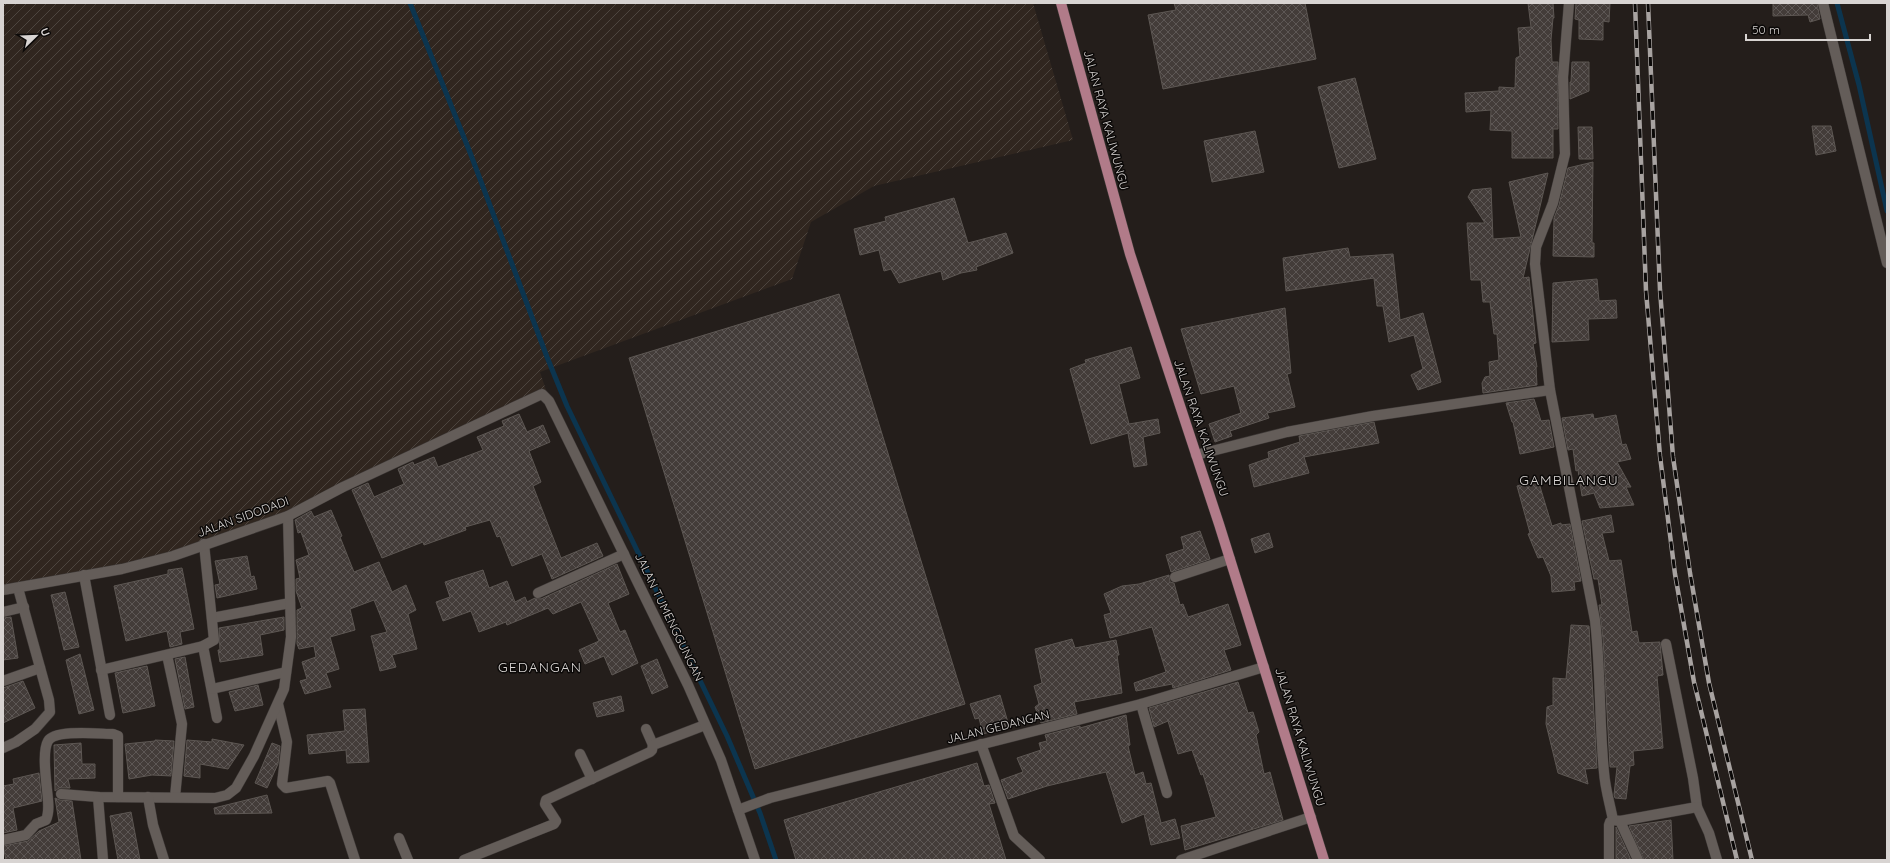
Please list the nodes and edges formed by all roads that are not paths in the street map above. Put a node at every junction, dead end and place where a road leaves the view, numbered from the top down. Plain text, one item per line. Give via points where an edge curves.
1 (1061, 3) edge
2 (1569, 3) edge
3 (1823, 3) edge
4 (1887, 263) edge
5 (1550, 390) junction
6 (542, 394) joint
7 (1196, 455) junction
8 (288, 516) junction
9 (204, 544) junction
10 (624, 554) junction
11 (1230, 559) junction
12 (84, 575) junction
13 (1175, 577) dead end
14 (18, 588) junction
15 (3, 590) edge
16 (538, 593) dead end
17 (290, 603) junction
18 (24, 607) junction
19 (3, 612) edge
20 (212, 618) junction
21 (1666, 644) dead end
22 (203, 646) junction
23 (167, 655) junction
24 (1264, 667) junction
25 (40, 668) junction
26 (101, 670) junction
27 (286, 672) junction
28 (3, 681) edge
29 (212, 689) junction
30 (1141, 704) junction
31 (278, 705) junction
32 (110, 715) dead end
33 (217, 718) dead end
34 (705, 725) junction
35 (646, 729) dead end
36 (981, 744) junction
37 (652, 745) junction
38 (3, 748) edge
39 (580, 754) dead end
40 (592, 779) junction
41 (1167, 793) dead end
42 (61, 794) dead end
43 (98, 797) junction
44 (118, 797) junction
45 (148, 797) junction
46 (175, 797) junction
47 (1697, 807) junction
48 (742, 809) junction
49 (1311, 817) junction
50 (1616, 821) junction
51 (399, 838) dead end
52 (3, 840) edge
53 (103, 860) edge
54 (164, 860) edge
55 (355, 860) edge
56 (408, 860) edge
57 (464, 860) edge
58 (755, 860) edge
59 (1040, 860) edge
60 (1181, 860) edge
61 (1324, 860) edge
62 (1609, 860) edge
63 (1638, 860) edge
64 (1717, 860) edge

1 - 7 main road, JALAN RAYA KALIWUNGU via 1130,254
2 - 5 street via 1563,77 1565,154 1553,203 1535,254
3 - 4 street
5 - 7 street via 1373,416 1287,432
5 - 50 street via 1595,620 1600,656 1604,772
6 - 8 street, JALAN SIDODADI via 343,487
6 - 10 street, JALAN TUMENGGUNGAN via 548,401
7 - 11 main road, JALAN RAYA KALIWUNGU
8 - 9 street, JALAN SIDODADI
8 - 17 street
9 - 12 street, JALAN SIDODADI via 166,558
9 - 20 street
10 - 16 street
10 - 34 street, JALAN TUMENGGUNGAN
11 - 13 street
11 - 24 main road, JALAN RAYA KALIWUNGU
12 - 14 street, JALAN SIDODADI
12 - 26 street
14 - 15 street, JALAN SIDODADI
14 - 18 street
17 - 20 street
17 - 27 street via 291,637
18 - 19 street
18 - 25 street
20 - 22 street via 214,640
21 - 47 street
22 - 23 street
22 - 29 street
23 - 26 street
23 - 46 street via 182,724
24 - 30 street, JALAN GEDANGAN
24 - 49 main road, JALAN RAYA KALIWUNGU
25 - 28 street
25 - 38 street via 50,712 35,729
26 - 32 street
27 - 29 street
27 - 31 street via 284,689
29 - 33 street
30 - 36 street, JALAN GEDANGAN
30 - 41 street
31 - 46 street via 236,788 227,795 215,798
31 - 55 street via 288,749 282,784 286,788 328,781 330,783
34 - 37 street
34 - 48 street, JALAN TUMENGGUNGAN
35 - 37 street
36 - 48 street, JALAN GEDANGAN via 770,798
36 - 59 street via 1014,836
37 - 40 street via 650,752
39 - 40 street
40 - 57 street via 546,800 545,804 556,820 554,824
42 - 43 street
43 - 44 street
43 - 53 street
44 - 45 street
44 - 52 street via 118,736 61,733 52,737 46,747 45,768 49,807 46,820 36,824 26,835
45 - 46 street
45 - 54 street via 153,825
47 - 50 street
47 - 64 street via 1709,833
48 - 58 street, JALAN TUMENGGUNGAN
49 - 60 street
49 - 61 main road, JALAN RAYA KALIWUNGU
50 - 62 street via 1610,822 1609,825
50 - 63 street
51 - 56 street

